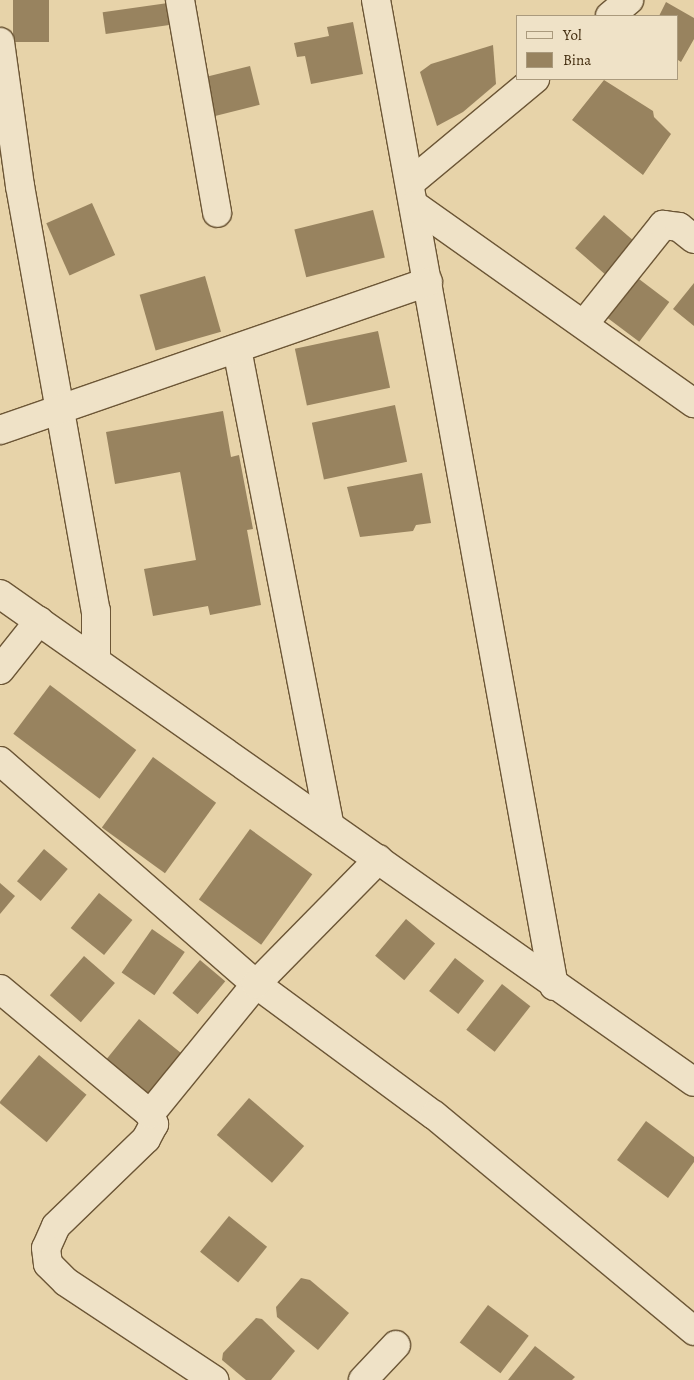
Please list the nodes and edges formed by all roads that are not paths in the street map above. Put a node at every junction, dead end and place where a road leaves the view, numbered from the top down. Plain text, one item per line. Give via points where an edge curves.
1 (180, 0) edge
2 (376, 0) edge
3 (629, 0) edge
4 (611, 15) edge
5 (0, 42) edge
6 (534, 80) edge
7 (3, 89) edge
8 (412, 194) junction
9 (217, 213) dead end
10 (694, 238) edge
11 (428, 282) junction
12 (584, 324) junction
13 (237, 349) junction
14 (694, 403) edge
15 (61, 409) junction
16 (0, 430) edge
17 (0, 594) edge
18 (39, 621) junction
19 (96, 660) junction
20 (0, 670) edge
21 (0, 761) edge
22 (329, 824) junction
23 (379, 859) junction
24 (256, 984) junction
25 (554, 986) junction
26 (0, 989) edge
27 (694, 1082) edge
28 (150, 1114) junction
29 (694, 1331) edge
30 (396, 1346) dead end
31 (214, 1380) edge
32 (363, 1380) edge

1 - 9 street
2 - 8 street
3 - 4 street
5 - 7 street
6 - 8 street
7 - 15 street
8 - 11 street
8 - 12 street
10 - 12 street via 679,227 663,225
11 - 13 street
11 - 25 street
12 - 14 street
13 - 15 street
13 - 22 street
15 - 16 street
15 - 19 street via 96,611
17 - 18 street
18 - 19 street
18 - 20 street
19 - 22 street
21 - 24 street
22 - 23 street
23 - 24 street
23 - 25 street
24 - 28 street
24 - 29 street via 434,1115
25 - 27 street
26 - 28 street
28 - 31 street via 154,1124 146,1139 56,1226 46,1248 48,1264 66,1282
30 - 32 street

